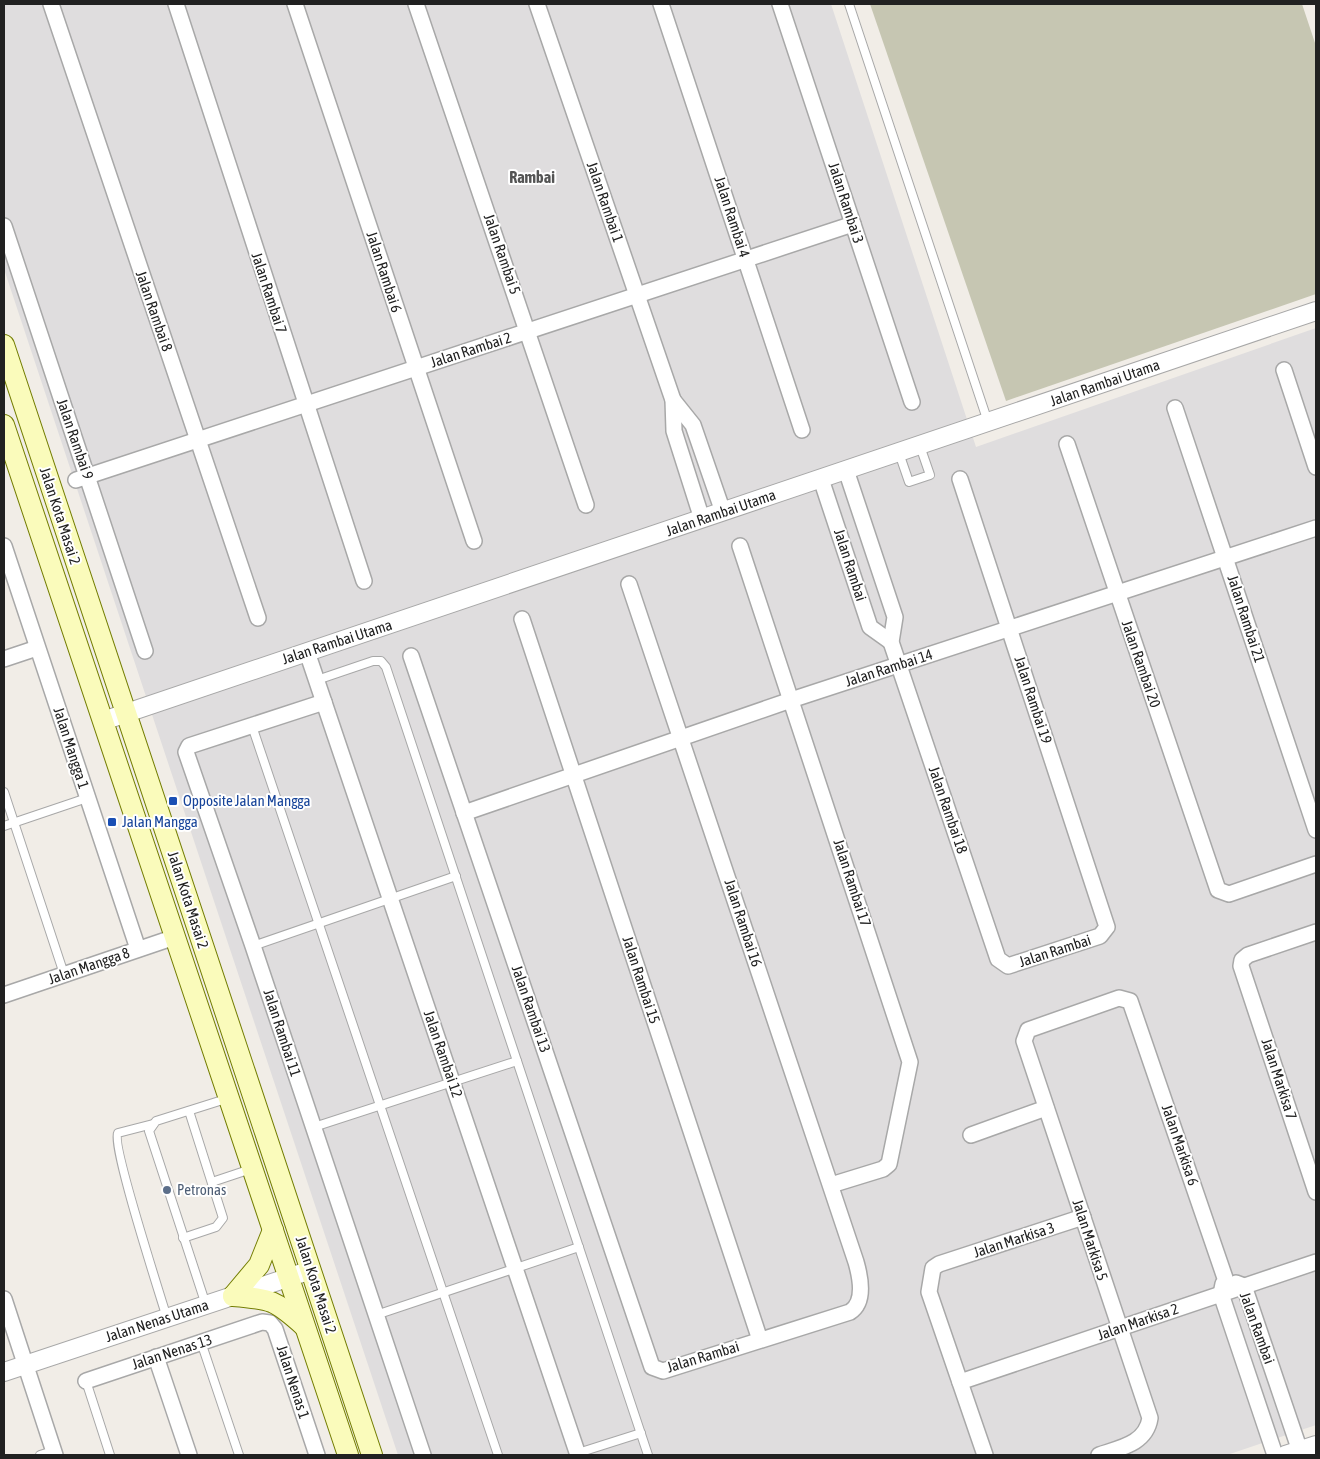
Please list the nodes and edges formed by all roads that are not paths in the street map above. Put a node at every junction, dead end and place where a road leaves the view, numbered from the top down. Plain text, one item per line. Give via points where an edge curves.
1 (51, 4) edge
2 (176, 4) edge
3 (295, 4) edge
4 (416, 4) edge
5 (537, 4) edge
6 (662, 4) edge
7 (780, 4) edge
8 (849, 4) edge
9 (853, 224) junction
10 (4, 226) edge
11 (746, 259) junction
12 (637, 295) junction
13 (1316, 311) edge
14 (529, 331) junction
15 (4, 345) edge
16 (416, 368) junction
17 (1284, 370) dead end
18 (672, 400) junction
19 (912, 402) dead end
20 (306, 404) junction
21 (1176, 408) dead end
22 (988, 422) junction
23 (4, 425) edge
24 (802, 430) dead end
25 (198, 439) junction
26 (1067, 444) dead end
27 (920, 446) junction
28 (899, 453) junction
29 (1316, 467) edge
30 (846, 470) junction
31 (82, 478) junction
32 (821, 479) junction
33 (960, 479) dead end
34 (586, 505) dead end
35 (723, 512) junction
36 (702, 519) junction
37 (1316, 528) edge
38 (474, 541) dead end
39 (4, 546) edge
40 (740, 546) dead end
41 (1226, 558) junction
42 (882, 576) junction
43 (364, 581) dead end
44 (629, 584) dead end
45 (856, 584) junction
46 (1118, 594) junction
47 (258, 618) dead end
48 (522, 619) dead end
49 (1010, 629) junction
50 (891, 642) junction
51 (37, 648) junction
52 (146, 651) dead end
53 (307, 652) junction
54 (411, 656) dead end
55 (4, 659) edge
56 (899, 665) junction
57 (317, 680) junction
58 (791, 700) junction
59 (324, 702) junction
60 (126, 713) junction
61 (102, 721) junction
62 (252, 726) junction
63 (681, 738) junction
64 (573, 775) junction
65 (4, 792) edge
66 (87, 798) junction
67 (464, 813) junction
68 (14, 823) junction
69 (4, 826) edge
70 (1316, 830) edge
71 (1316, 864) edge
72 (456, 876) junction
73 (391, 900) junction
74 (1105, 921) joint
75 (318, 924) junction
76 (1316, 932) edge
77 (175, 937) junction
78 (253, 946) junction
79 (138, 949) junction
80 (998, 956) joint
81 (64, 974) junction
82 (4, 995) edge
83 (1026, 1047) joint
84 (517, 1061) junction
85 (452, 1082) junction
86 (229, 1098) junction
87 (379, 1106) junction
88 (1046, 1108) junction
89 (189, 1111) junction
90 (153, 1124) junction
91 (314, 1127) junction
92 (971, 1135) dead end
93 (252, 1168) junction
94 (212, 1182) junction
95 (831, 1185) junction
96 (1316, 1192) edge
97 (1083, 1217) junction
98 (273, 1230) junction
99 (184, 1238) junction
100 (579, 1248) junction
101 (856, 1262) joint
102 (1316, 1262) edge
103 (515, 1268) junction
104 (311, 1270) junction
105 (289, 1278) junction
106 (1225, 1278) junction
107 (1244, 1286) junction
108 (443, 1293) junction
109 (1221, 1294) junction
110 (233, 1296) junction
111 (4, 1299) edge
112 (206, 1305) junction
113 (376, 1315) junction
114 (167, 1318) junction
115 (258, 1324) joint
116 (306, 1328) junction
117 (1118, 1328) junction
118 (760, 1340) junction
119 (201, 1342) junction
120 (156, 1358) junction
121 (650, 1363) joint
122 (25, 1365) junction
123 (4, 1372) edge
124 (86, 1381) joint
125 (960, 1382) junction
126 (641, 1433) junction
127 (1301, 1450) edge
128 (49, 1454) edge
129 (578, 1454) edge
130 (110, 1455) edge
131 (189, 1455) edge
132 (239, 1455) edge
133 (317, 1455) edge
134 (348, 1455) edge
135 (372, 1455) edge
136 (423, 1455) edge
137 (498, 1455) edge
138 (648, 1455) edge
139 (985, 1455) edge
140 (1099, 1455) edge
141 (1275, 1455) edge

1 - 25 street, Jalan Rambai 8
2 - 20 street, Jalan Rambai 7
3 - 16 street, Jalan Rambai 6
4 - 14 street, Jalan Rambai 5
5 - 12 street, Jalan Rambai 1
6 - 11 street, Jalan Rambai 4
7 - 9 street, Jalan Rambai 3
8 - 22 lane
9 - 11 street, Jalan Rambai 2
9 - 19 street, Jalan Rambai 3
10 - 31 street, Jalan Rambai 9
11 - 12 street, Jalan Rambai 2
11 - 24 street, Jalan Rambai 4
12 - 14 street, Jalan Rambai 2
12 - 18 street, Jalan Rambai 1
13 - 22 street, Jalan Rambai Utama
14 - 16 street, Jalan Rambai 2
14 - 34 street, Jalan Rambai 5
15 - 60 main road, Jalan Kota Masai 2
16 - 20 street, Jalan Rambai 2
16 - 38 street, Jalan Rambai 6
17 - 29 street
18 - 35 street, Jalan Rambai 1 via 693,425
18 - 36 street, Jalan Rambai 1 via 674,432
20 - 25 street, Jalan Rambai 2
20 - 43 street, Jalan Rambai 7
21 - 41 street, Jalan Rambai 21
22 - 27 street, Jalan Rambai Utama
23 - 61 main road, Jalan Kota Masai 2
25 - 31 street, Jalan Rambai 2
25 - 47 street, Jalan Rambai 8
26 - 46 street, Jalan Rambai 20
27 - 28 street, Jalan Rambai Utama
27 - 28 lane via 930,475 909,482
28 - 30 street, Jalan Rambai Utama
30 - 32 street, Jalan Rambai Utama
30 - 42 street, Jalan Rambai
31 - 52 street, Jalan Rambai 9
32 - 35 street, Jalan Rambai Utama
32 - 45 street, Jalan Rambai
33 - 49 street, Jalan Rambai 19
35 - 36 street, Jalan Rambai Utama
36 - 53 street, Jalan Rambai Utama
37 - 41 street, Jalan Rambai 14
39 - 51 street, Jalan Mangga 1
40 - 58 street, Jalan Rambai 17
41 - 46 street, Jalan Rambai 14
41 - 70 street, Jalan Rambai 21
42 - 45 street
42 - 50 street, Jalan Rambai via 895,617
44 - 63 street, Jalan Rambai 16
45 - 50 street, Jalan Rambai via 870,626
46 - 49 street, Jalan Rambai 14
46 - 71 street, Jalan Rambai 20 via 1215,885 1221,893 1229,894
48 - 64 street, Jalan Rambai 15
49 - 56 street, Jalan Rambai 14
49 - 74 street, Jalan Rambai 19
50 - 56 street, Jalan Rambai
51 - 55 street
51 - 66 street, Jalan Mangga 1
53 - 57 street, Jalan Rambai 12
53 - 60 street, Jalan Rambai Utama
54 - 67 street, Jalan Rambai 13
56 - 58 street, Jalan Rambai 14
56 - 80 street, Jalan Rambai 18
57 - 59 street, Jalan Rambai 12
57 - 72 lane via 373,660 384,664
58 - 63 street, Jalan Rambai 14
58 - 95 street, Jalan Rambai 17 via 911,1065 889,1164 883,1169
59 - 62 street, Jalan Rambai 11
59 - 73 street, Jalan Rambai 12
60 - 61 street, Jalan Rambai Utama
60 - 104 main road, Jalan Kota Masai 2
61 - 77 main road, Jalan Kota Masai 2
62 - 75 lane
62 - 78 street, Jalan Rambai 11 via 189,746 186,752
63 - 64 street, Jalan Rambai 14
63 - 95 street, Jalan Rambai 16
64 - 67 street, Jalan Rambai 14
64 - 118 street, Jalan Rambai 15
65 - 68 lane
66 - 68 lane
66 - 79 street, Jalan Mangga 1
67 - 121 street, Jalan Rambai 13
68 - 69 lane
68 - 81 lane
72 - 73 lane
72 - 84 lane
73 - 75 lane
73 - 85 street, Jalan Rambai 12
74 - 80 street, Jalan Rambai via 1106,931 1100,936 1012,965 1004,965
75 - 78 lane
75 - 87 lane
76 - 96 street, Jalan Markisa 7 via 1248,955 1241,966
77 - 79 street, Jalan Mangga 8
77 - 86 main road, Jalan Kota Masai 2
78 - 91 street, Jalan Rambai 11
79 - 81 street, Jalan Mangga 8
81 - 82 street, Jalan Mangga 8
83 - 88 street, Jalan Markisa 5
83 - 106 street, Jalan Markisa 6 via 1025,1033 1031,1028 1119,998 1130,1001
84 - 85 lane
84 - 100 lane
85 - 87 lane
85 - 103 street, Jalan Rambai 12
86 - 89 lane
86 - 93 main road, Jalan Kota Masai 2
87 - 91 lane
87 - 108 lane
88 - 92 street
88 - 97 street, Jalan Markisa 5
89 - 90 lane
89 - 94 lane
90 - 99 lane via 150,1135
90 - 114 lane via 118,1133 116,1139
91 - 113 street, Jalan Rambai 11
93 - 94 lane
93 - 98 main road, Jalan Kota Masai 2
94 - 99 lane via 222,1222
95 - 101 street, Jalan Rambai 16
97 - 117 street, Jalan Markisa 5
97 - 125 street, Jalan Markisa 3 via 933,1268 928,1289
98 - 105 main road, Jalan Kota Masai 2
98 - 110 main road via 259,1265
99 - 112 lane
100 - 103 lane
100 - 126 lane
101 - 118 street, Jalan Rambai via 862,1285 853,1310
102 - 107 street, Jalan Markisa 2
103 - 108 lane
103 - 129 street, Jalan Rambai 12
104 - 105 street, Jalan Nenas Utama
104 - 135 main road, Jalan Kota Masai 2
105 - 110 street, Jalan Nenas Utama
105 - 116 main road, Jalan Kota Masai 2
106 - 107 street, Jalan Rambai
106 - 109 street, Jalan Rambai
107 - 109 street, Jalan Markisa 2
107 - 127 street, Jalan Rambai
108 - 113 lane
108 - 137 lane
109 - 117 street, Jalan Markisa 2
109 - 141 street, Jalan Rambai
110 - 112 street, Jalan Nenas Utama
110 - 116 main road via 259,1298 281,1305
111 - 122 street
112 - 114 street, Jalan Nenas Utama
113 - 136 street, Jalan Rambai 11
114 - 122 street, Jalan Nenas Utama
115 - 119 street, Jalan Nenas 13
115 - 133 street, Jalan Nenas 1 via 270,1323 275,1329
116 - 134 main road, Jalan Kota Masai 2
117 - 125 street, Jalan Markisa 2
117 - 140 street, Jalan Markisa 5 via 1149,1423 1133,1444
118 - 121 street, Jalan Rambai via 663,1371 655,1370
119 - 120 street, Jalan Nenas 13
119 - 132 lane
120 - 124 street, Jalan Nenas 13
120 - 131 street
122 - 123 street, Jalan Nenas Utama
122 - 128 street
124 - 130 lane
125 - 139 street
126 - 129 lane
126 - 138 lane

